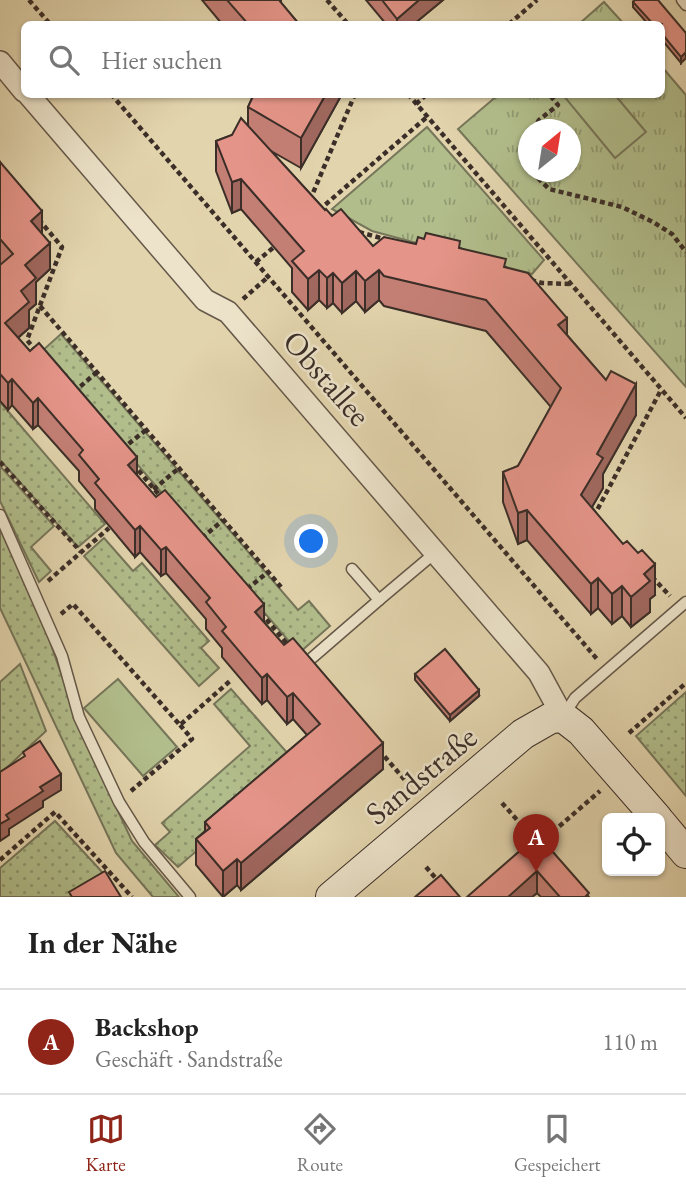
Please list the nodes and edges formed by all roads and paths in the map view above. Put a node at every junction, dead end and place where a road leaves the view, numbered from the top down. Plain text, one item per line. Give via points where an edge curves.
1 (29, 0) edge
2 (327, 0) edge
3 (537, 0) edge
4 (682, 0) edge
5 (686, 5) edge
6 (47, 21) edge
7 (345, 21) edge
8 (512, 21) edge
9 (0, 62) edge
10 (21, 87) edge
11 (30, 98) edge
12 (114, 98) edge
13 (353, 98) edge
14 (411, 98) edge
15 (423, 98) edge
16 (552, 98) edge
17 (416, 104) junction
18 (427, 117) junction
19 (540, 119) edge
20 (542, 182) edge
21 (310, 209) edge
22 (36, 216) edge
23 (310, 217) edge
24 (356, 231) edge
25 (394, 242) edge
26 (274, 247) edge
27 (686, 252) edge
28 (256, 262) junction
29 (268, 276) junction
30 (529, 279) edge
31 (571, 284) junction
32 (40, 306) junction
33 (228, 312) junction
34 (42, 358) edge
35 (97, 373) junction
36 (65, 384) edge
37 (661, 390) junction
38 (72, 393) junction
39 (80, 402) edge
40 (686, 418) edge
41 (146, 430) junction
42 (113, 440) edge
43 (121, 450) junction
44 (0, 462) edge
45 (179, 468) junction
46 (154, 488) junction
47 (163, 499) edge
48 (138, 502) edge
49 (0, 515) edge
50 (223, 520) junction
51 (604, 524) edge
52 (109, 528) edge
53 (198, 540) edge
54 (81, 552) junction
55 (436, 552) junction
56 (352, 569) dead end
57 (268, 572) junction
58 (650, 574) edge
59 (281, 587) dead end
60 (34, 593) junction
61 (243, 593) edge
62 (379, 600) junction
63 (683, 605) edge
64 (258, 610) edge
65 (48, 625) junction
66 (305, 664) joint
67 (607, 670) junction
68 (230, 681) dead end
69 (686, 683) edge
70 (563, 717) junction
71 (180, 725) junction
72 (628, 733) dead end
73 (375, 746) edge
74 (619, 774) junction
75 (410, 786) dead end
76 (119, 802) junction
77 (502, 803) dead end
78 (652, 813) edge
79 (665, 828) edge
80 (539, 844) junction
81 (546, 853) edge
82 (686, 853) edge
83 (0, 860) edge
84 (426, 867) dead end
85 (443, 887) edge
86 (132, 897) edge
87 (190, 897) edge
88 (331, 897) edge

1 - 6 path
2 - 7 path
3 - 8 path
4 - 5 lane
9 - 10 street, Obstallee
11 - 33 street, Obstallee via 205,300
12 - 28 path
13 - 21 path
14 - 17 path
15 - 17 path
16 - 19 path via 558,105
17 - 18 path
18 - 23 path
18 - 31 path
20 - 27 path via 549,189 622,207 653,222
22 - 32 path via 62,247
24 - 25 path
26 - 28 path
28 - 29 path
29 - 33 path
29 - 67 path
30 - 31 path
31 - 37 path
32 - 34 path via 27,340
32 - 35 path
33 - 55 street, Obstallee
35 - 38 path
35 - 41 path
36 - 38 path
37 - 40 path
37 - 51 path via 596,513
38 - 39 path
41 - 43 path
41 - 45 path
42 - 43 path
43 - 46 path
44 - 54 path
45 - 46 path
45 - 50 path
46 - 47 path
46 - 48 path
49 - 60 lane
50 - 53 path
50 - 57 path
52 - 54 path
54 - 60 path
55 - 62 lane
55 - 70 street, Obstallee via 539,673
56 - 62 lane
57 - 59 path
57 - 61 path
58 - 63 path
60 - 65 lane
62 - 66 lane
63 - 67 lane
64 - 66 path
65 - 71 path via 73,604
65 - 76 lane via 79,717
67 - 70 lane via 575,698
68 - 71 path
69 - 72 path
70 - 74 street
70 - 88 street, Sandstraße via 551,718 523,734
71 - 76 path via 192,739
73 - 75 path
74 - 78 street
74 - 80 path
76 - 87 lane via 144,842
77 - 80 path
79 - 82 street
80 - 81 path
83 - 86 path via 55,812
84 - 85 path

